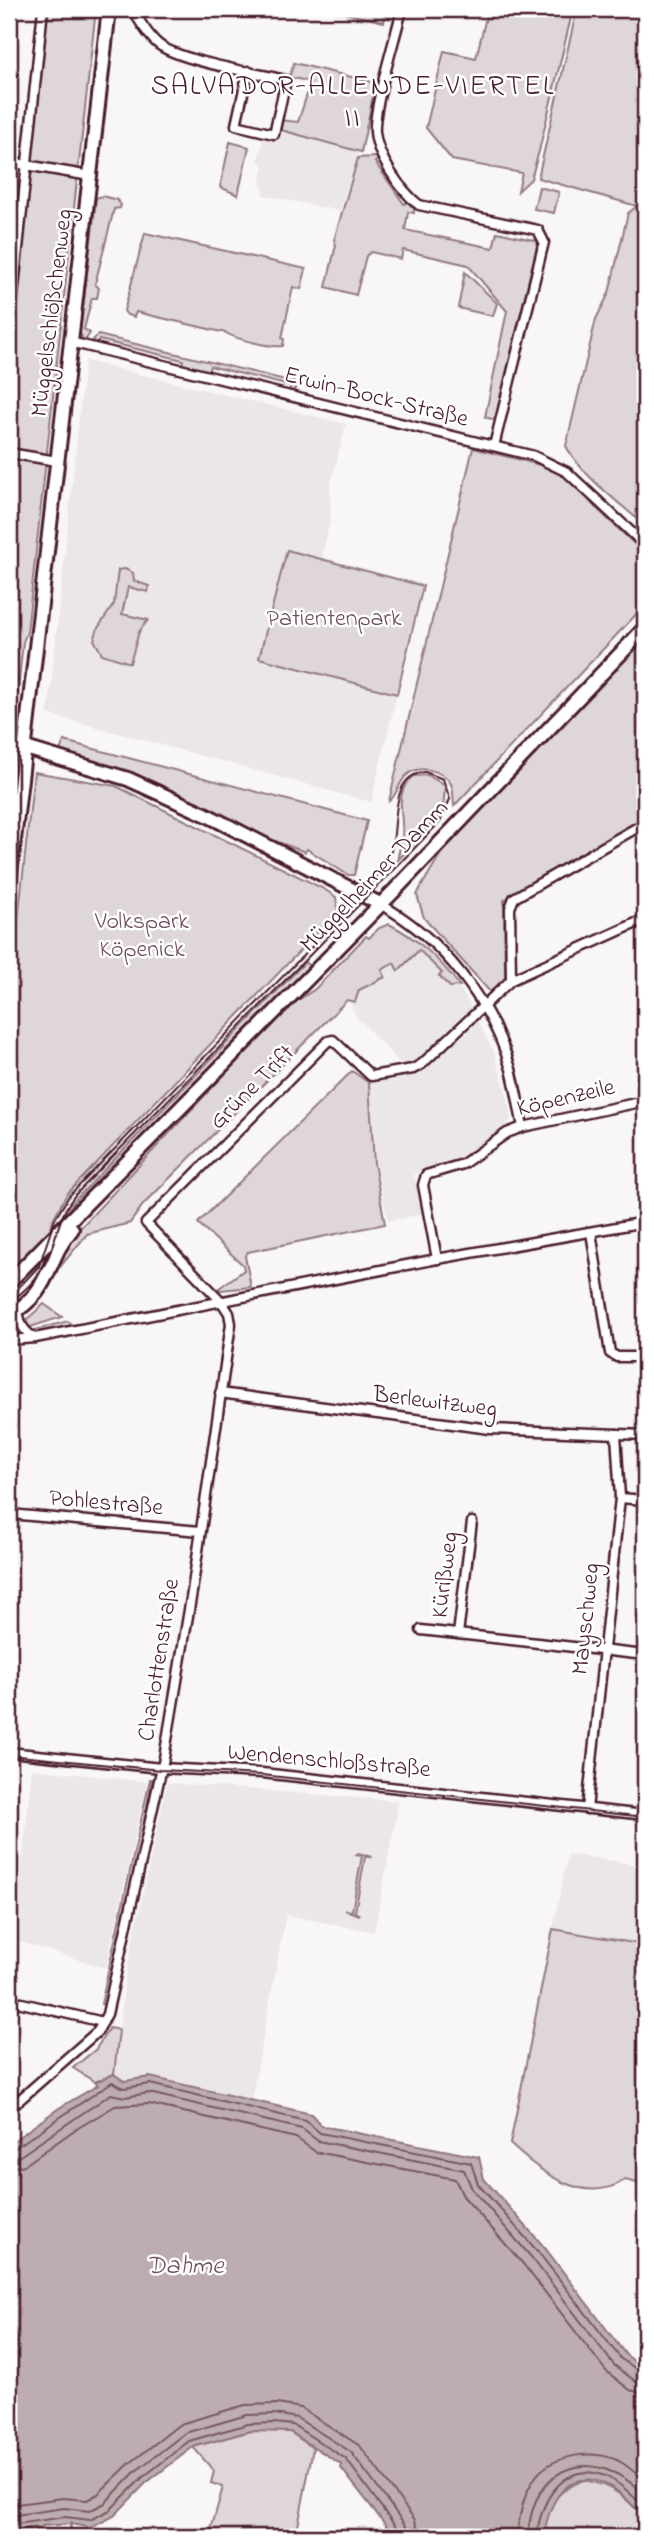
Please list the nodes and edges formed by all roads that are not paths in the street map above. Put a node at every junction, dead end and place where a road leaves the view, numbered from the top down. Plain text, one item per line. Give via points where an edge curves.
1 (43, 9) edge
2 (109, 9) edge
3 (132, 9) edge
4 (402, 9) edge
5 (248, 71) junction
6 (9, 162) edge
7 (26, 166) junction
8 (90, 176) junction
9 (9, 335) edge
10 (70, 342) junction
11 (494, 446) junction
12 (9, 453) edge
13 (57, 461) junction
14 (645, 545) edge
15 (645, 628) edge
16 (9, 743) edge
17 (24, 748) junction
18 (645, 823) edge
19 (9, 884) edge
20 (380, 904) junction
21 (645, 919) edge
22 (511, 980) junction
23 (483, 1008) junction
24 (645, 1101) edge
25 (523, 1127) junction
26 (135, 1155) junction
27 (645, 1222) edge
28 (591, 1232) junction
29 (437, 1259) junction
30 (9, 1283) edge
31 (221, 1301) junction
32 (14, 1312) edge
33 (35, 1338) junction
34 (9, 1340) edge
35 (645, 1357) edge
36 (220, 1393) junction
37 (616, 1434) junction
38 (645, 1435) edge
39 (620, 1499) junction
40 (645, 1500) edge
41 (9, 1514) edge
42 (472, 1522) dead end
43 (200, 1531) junction
44 (421, 1630) dead end
45 (458, 1634) junction
46 (602, 1652) junction
47 (645, 1654) edge
48 (9, 1752) edge
49 (162, 1768) junction
50 (587, 1809) junction
51 (645, 1815) edge
52 (9, 2000) edge
53 (103, 2022) junction
54 (9, 2109) edge

1 - 7 street
2 - 8 main road, Müggelschlößchenweg
3 - 5 street via 150,37 165,49
4 - 11 street via 375,122 379,149 419,205 538,230 544,242
5 - 5 street via 236,125 274,134 286,80
6 - 7 street
7 - 8 street
7 - 9 street
8 - 10 main road, Müggelschlößchenweg
10 - 11 street, Erwin-Bock-Straße
10 - 13 main road, Müggelschlößchenweg
11 - 14 street, Erwin-Bock-Straße via 534,456 566,472
12 - 13 street
13 - 17 main road, Müggelschlößchenweg
15 - 20 main road, Müggelheimer Damm
16 - 17 main road
17 - 19 main road, Müggelschlößchenweg
17 - 20 main road via 138,783
18 - 22 street via 514,898 510,908
20 - 23 street via 438,948
20 - 26 main road, Müggelheimer Damm
21 - 22 street
22 - 23 street
23 - 25 street via 510,1069
23 - 31 street, Grüne Trift via 413,1069 371,1076 333,1040 328,1041 150,1217 148,1227
24 - 25 street, Köpenzeile
25 - 29 street, Köpenzeile via 463,1164 423,1177
26 - 30 main road, Müggelheimer Damm
26 - 32 main road, Müggelheimer Damm via 126,1172 66,1236 41,1290
27 - 28 street
28 - 29 street
28 - 35 street via 609,1350 613,1356
29 - 31 street
31 - 33 street
31 - 36 street, Charlottenstraße via 231,1324
32 - 33 street via 24,1330
33 - 34 street
36 - 37 street, Berlewitzweg via 490,1429
36 - 43 street, Charlottenstraße
37 - 38 street, Berlewitzweg
37 - 39 street, Mayschweg
39 - 40 street
39 - 46 street, Mayschweg
41 - 43 street, Pohlestraße
42 - 45 street, Kürißweg
43 - 49 street, Charlottenstraße
44 - 45 street
45 - 46 street
46 - 47 street
46 - 50 street, Mayschweg
48 - 49 street, Wendenschloßstraße
49 - 50 street, Wendenschloßstraße via 262,1773
49 - 53 street, Charlottenstraße
50 - 51 street, Wendenschloßstraße
52 - 53 street
53 - 54 street via 98,2032

